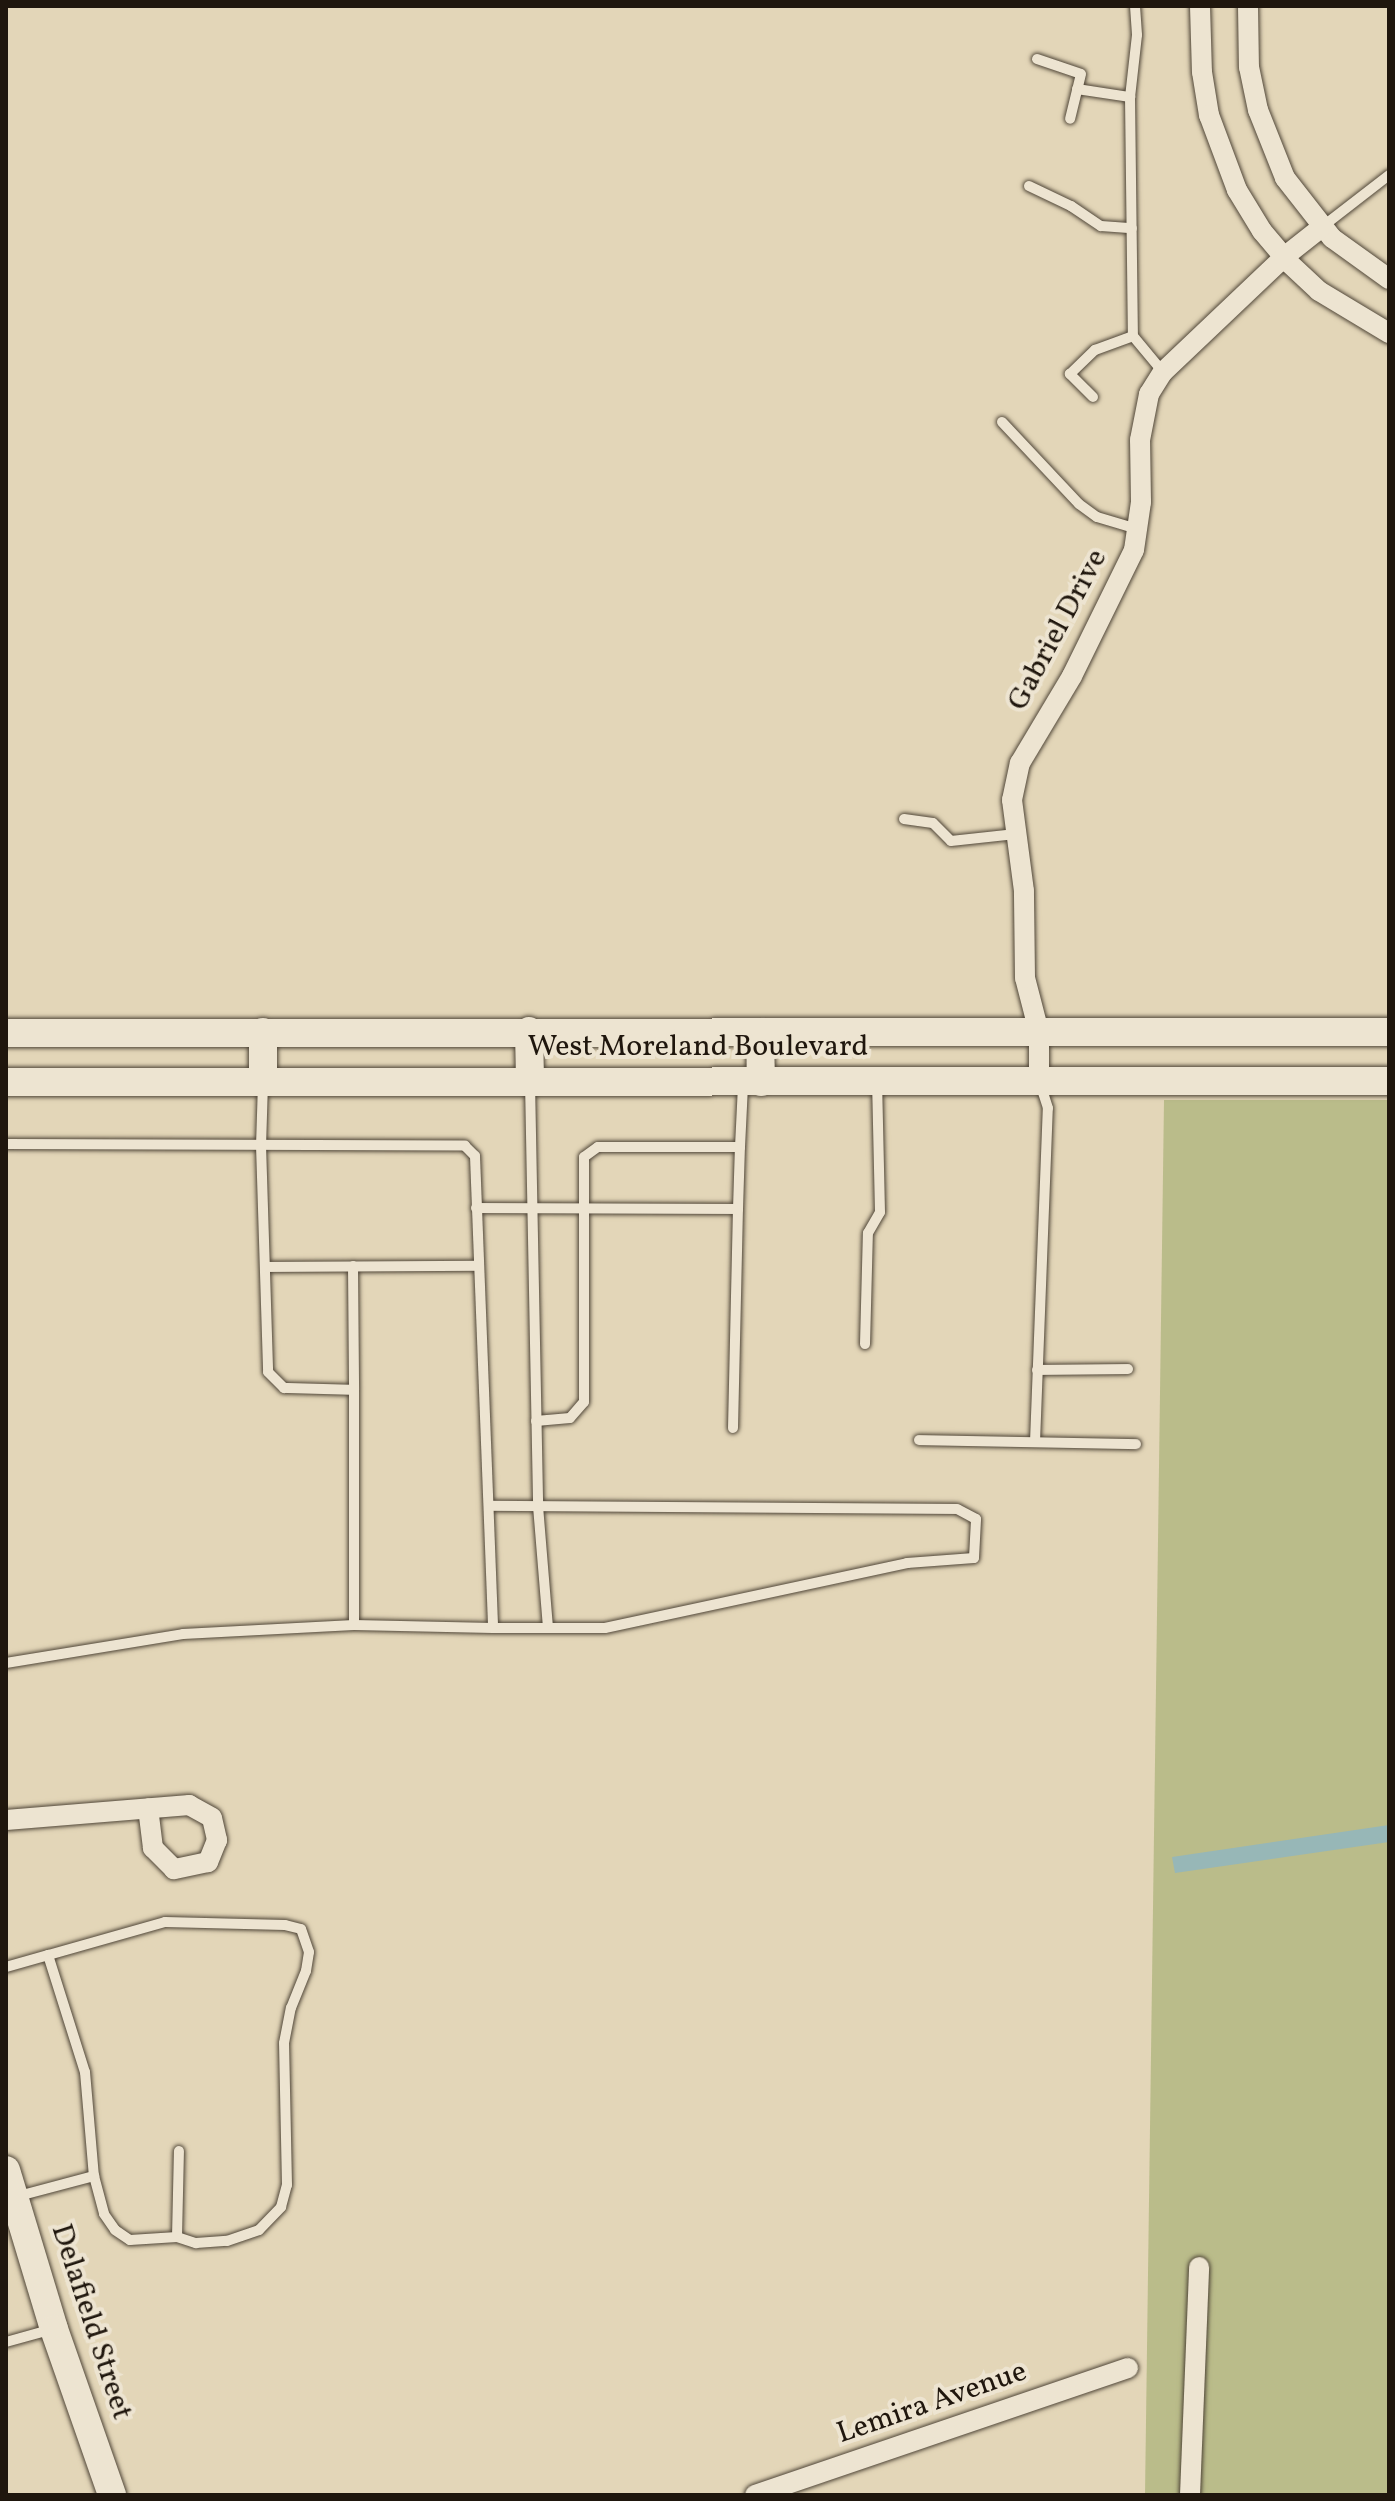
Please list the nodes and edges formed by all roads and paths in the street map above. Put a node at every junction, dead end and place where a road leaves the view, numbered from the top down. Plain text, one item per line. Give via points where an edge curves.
1 (1135, 6) edge
2 (1200, 6) edge
3 (1248, 6) edge
4 (1037, 59) dead end
5 (1077, 89) junction
6 (1130, 97) junction
7 (1070, 119) dead end
8 (1389, 175) edge
9 (1029, 186) dead end
10 (1322, 227) junction
11 (1132, 228) junction
12 (1284, 257) junction
13 (1389, 279) edge
14 (1389, 333) edge
15 (1133, 336) junction
16 (1163, 372) junction
17 (1093, 397) dead end
18 (1002, 422) dead end
19 (1137, 529) junction
20 (904, 819) dead end
21 (1016, 834) junction
22 (529, 1031) junction
23 (263, 1032) junction
24 (760, 1032) junction
25 (1039, 1032) junction
26 (1389, 1032) edge
27 (6, 1033) edge
28 (530, 1080) junction
29 (263, 1081) junction
30 (1389, 1081) edge
31 (6, 1082) edge
32 (752, 1082) junction
33 (877, 1082) junction
34 (1039, 1082) junction
35 (6, 1144) edge
36 (261, 1145) junction
37 (740, 1147) junction
38 (532, 1206) junction
39 (584, 1206) junction
40 (476, 1208) junction
41 (738, 1209) junction
42 (353, 1266) junction
43 (479, 1266) junction
44 (265, 1267) junction
45 (865, 1344) dead end
46 (1128, 1369) dead end
47 (1037, 1370) junction
48 (354, 1390) junction
49 (536, 1421) junction
50 (733, 1428) dead end
51 (919, 1440) dead end
52 (1035, 1442) junction
53 (1136, 1444) dead end
54 (489, 1506) junction
55 (538, 1506) junction
56 (354, 1625) junction
57 (493, 1628) junction
58 (548, 1628) junction
59 (6, 1663) edge
60 (148, 1808) dead end
61 (6, 1820) edge
62 (48, 1955) junction
63 (6, 1967) edge
64 (179, 2151) dead end
65 (6, 2170) edge
66 (94, 2176) junction
67 (10, 2198) edge
68 (177, 2237) junction
69 (1199, 2267) dead end
70 (54, 2329) junction
71 (6, 2342) edge
72 (1128, 2368) dead end
73 (112, 2495) edge
74 (755, 2495) edge
75 (1190, 2495) edge

1 - 6 lane
2 - 12 street via 1202,72 1220,150 1237,190
3 - 10 street via 1249,67 1270,146 1285,178
4 - 5 lane via 1081,74
5 - 6 lane
5 - 7 lane
6 - 11 lane
8 - 10 lane
9 - 11 lane via 1101,226
10 - 12 street, Gabriel Drive
10 - 13 street
11 - 15 lane
12 - 14 street via 1319,291
12 - 16 street, Gabriel Drive
15 - 16 lane
15 - 17 lane via 1095,350 1070,374
16 - 19 street, Gabriel Drive via 1149,394 1140,440
18 - 19 lane via 1079,504 1097,517
19 - 21 street, Gabriel Drive via 1119,586 1020,763 1012,800
20 - 21 lane via 933,823 951,841
21 - 25 street, Gabriel Drive via 1024,891 1025,978
22 - 23 street, West Moreland Boulevard
22 - 24 street, West Moreland Boulevard
22 - 28 street
23 - 27 street, West Moreland Boulevard
23 - 29 street
24 - 25 street, West Moreland Boulevard
24 - 32 street
25 - 26 street, West Moreland Boulevard
25 - 34 street, Gabriel Drive
28 - 29 street, West Moreland Boulevard
28 - 32 street, West Moreland Boulevard
28 - 38 lane
29 - 31 street, West Moreland Boulevard
29 - 36 lane
30 - 34 street, West Moreland Boulevard
32 - 33 street, West Moreland Boulevard
32 - 37 lane
33 - 34 street, West Moreland Boulevard
33 - 45 lane via 880,1212 868,1233
34 - 47 lane via 1048,1108
35 - 36 lane
36 - 40 lane via 465,1146 475,1156
36 - 44 lane
37 - 39 lane via 598,1147 584,1157
37 - 41 lane
38 - 39 lane
38 - 40 lane
38 - 49 lane
39 - 41 lane
39 - 49 lane via 584,1402 570,1418
40 - 43 lane
41 - 50 lane
42 - 43 lane
42 - 44 lane
42 - 48 lane
43 - 54 lane
44 - 48 lane via 268,1372 284,1388
46 - 47 lane
47 - 52 lane
48 - 56 lane
49 - 55 lane
51 - 52 lane
52 - 53 lane
54 - 55 lane
54 - 57 lane
55 - 58 lane
55 - 58 lane via 957,1509 976,1519 974,1558 907,1563 605,1628
56 - 57 lane
56 - 59 lane via 183,1634
57 - 58 lane
60 - 61 street
62 - 63 lane
62 - 66 lane via 85,2072
62 - 68 lane via 165,1922 285,1925 301,1929 307,1941 306,1971 284,2043 287,2185 281,2207 259,2230 227,2241 196,2243
64 - 68 lane
65 - 67 street, Delafield Street
66 - 67 lane
66 - 68 lane via 104,2214 115,2230 130,2240
67 - 70 street, Delafield Street
69 - 75 street
70 - 71 lane
70 - 73 street, Delafield Street
72 - 74 street, Lemira Avenue

